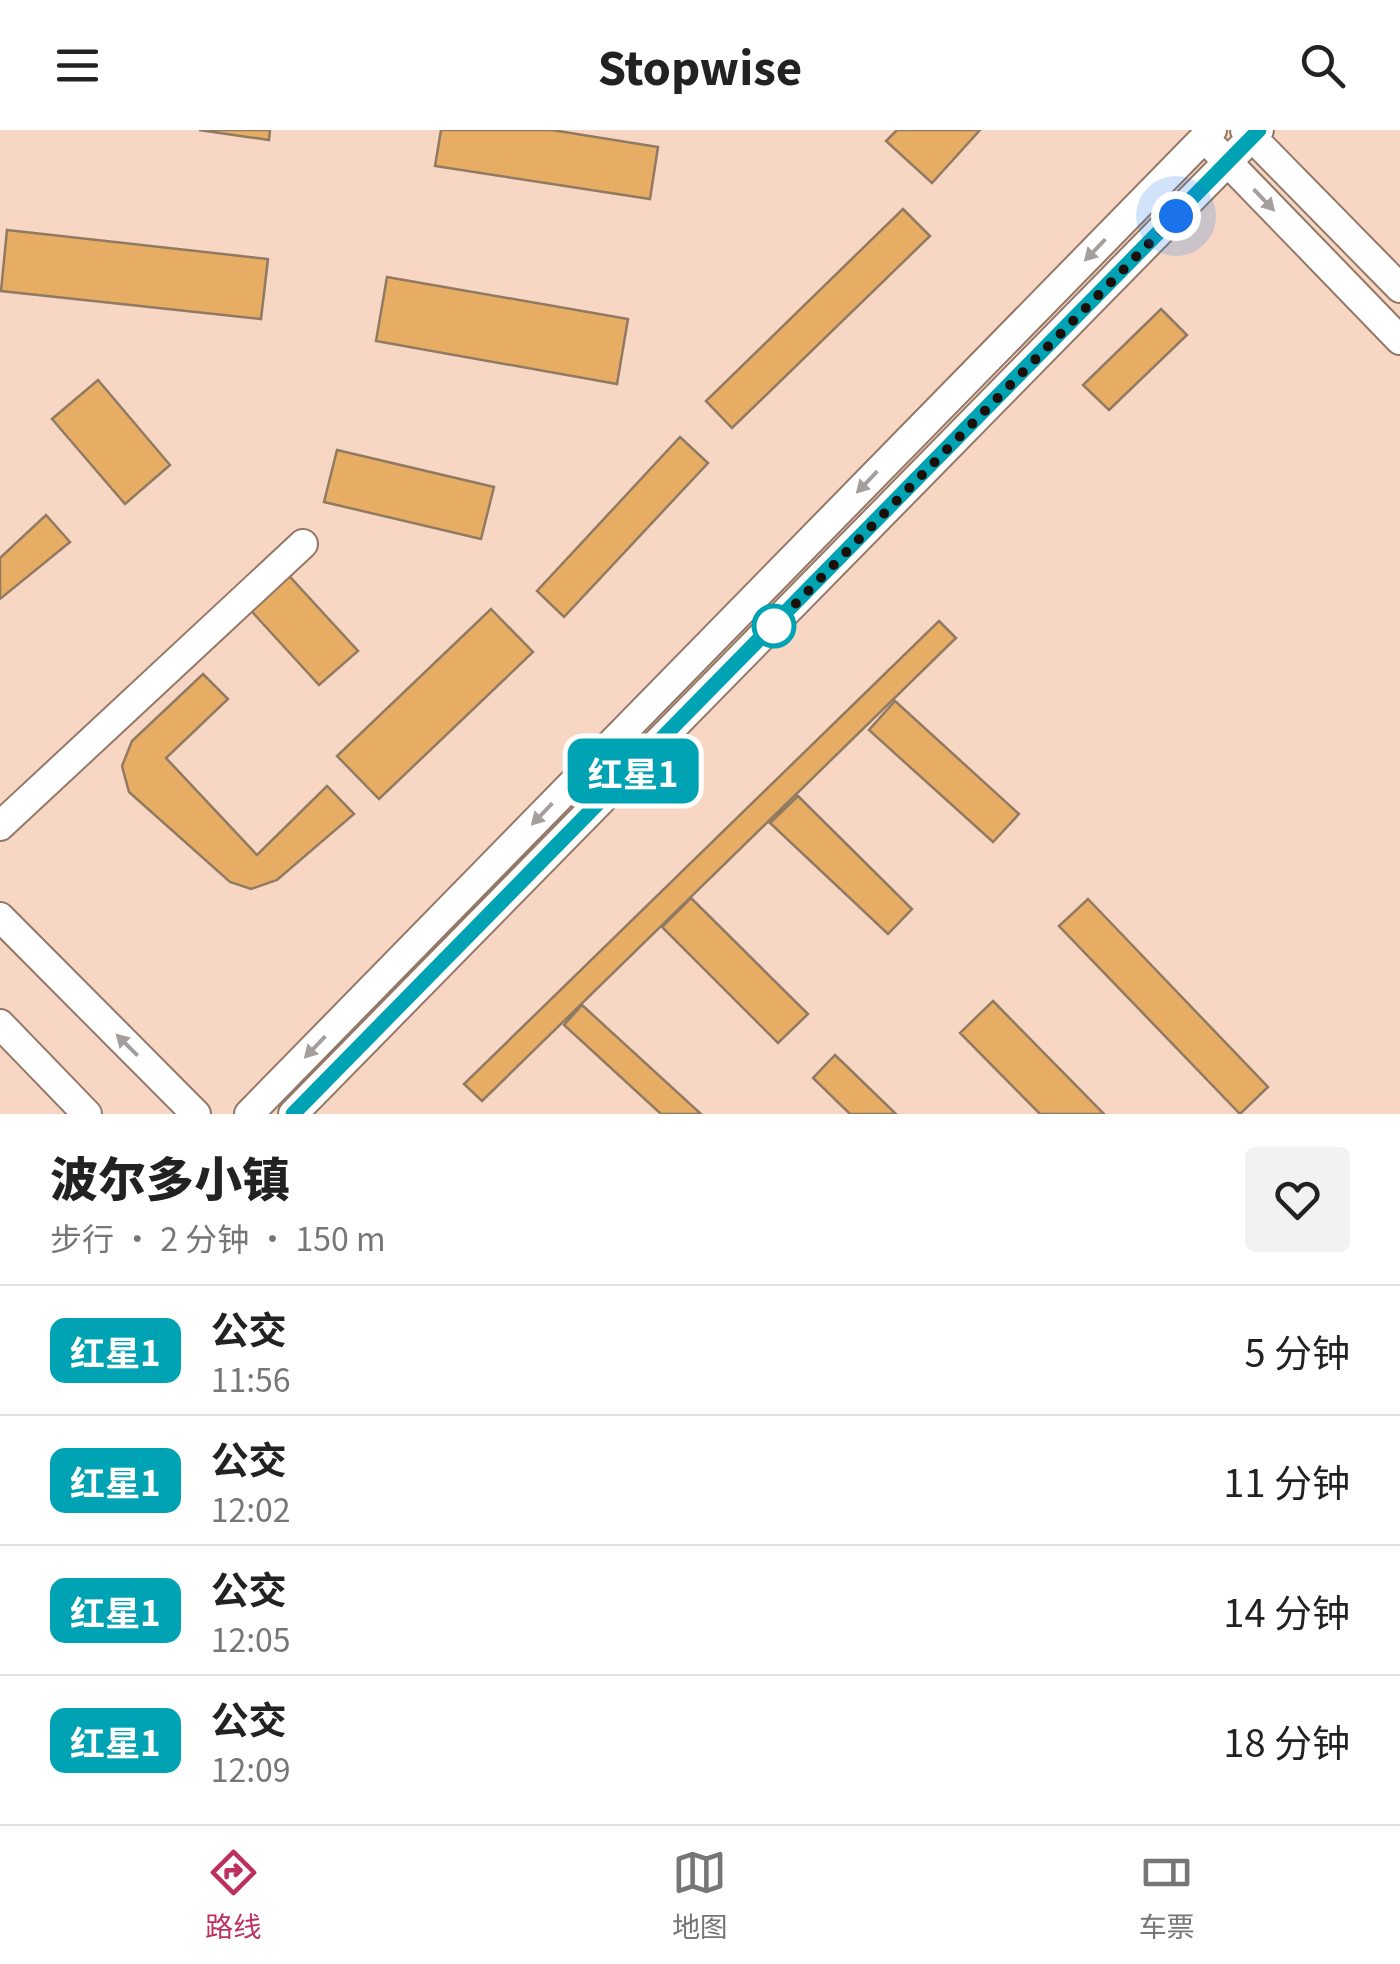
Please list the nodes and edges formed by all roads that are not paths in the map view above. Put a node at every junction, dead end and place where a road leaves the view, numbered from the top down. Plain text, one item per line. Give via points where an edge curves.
1 (1252, 132) edge
2 (1204, 133) edge
3 (1228, 162) junction
4 (1400, 288) edge
5 (1400, 340) edge
6 (303, 544) dead end
7 (0, 826) edge
8 (0, 916) edge
9 (0, 1024) edge
10 (87, 1114) edge
11 (196, 1114) edge
12 (249, 1114) edge
13 (293, 1114) edge

1 - 3 street
1 - 4 street
2 - 3 street
2 -> 12 street
3 -> 5 street
3 - 13 street
6 - 7 street
11 -> 8 street
9 - 10 street

